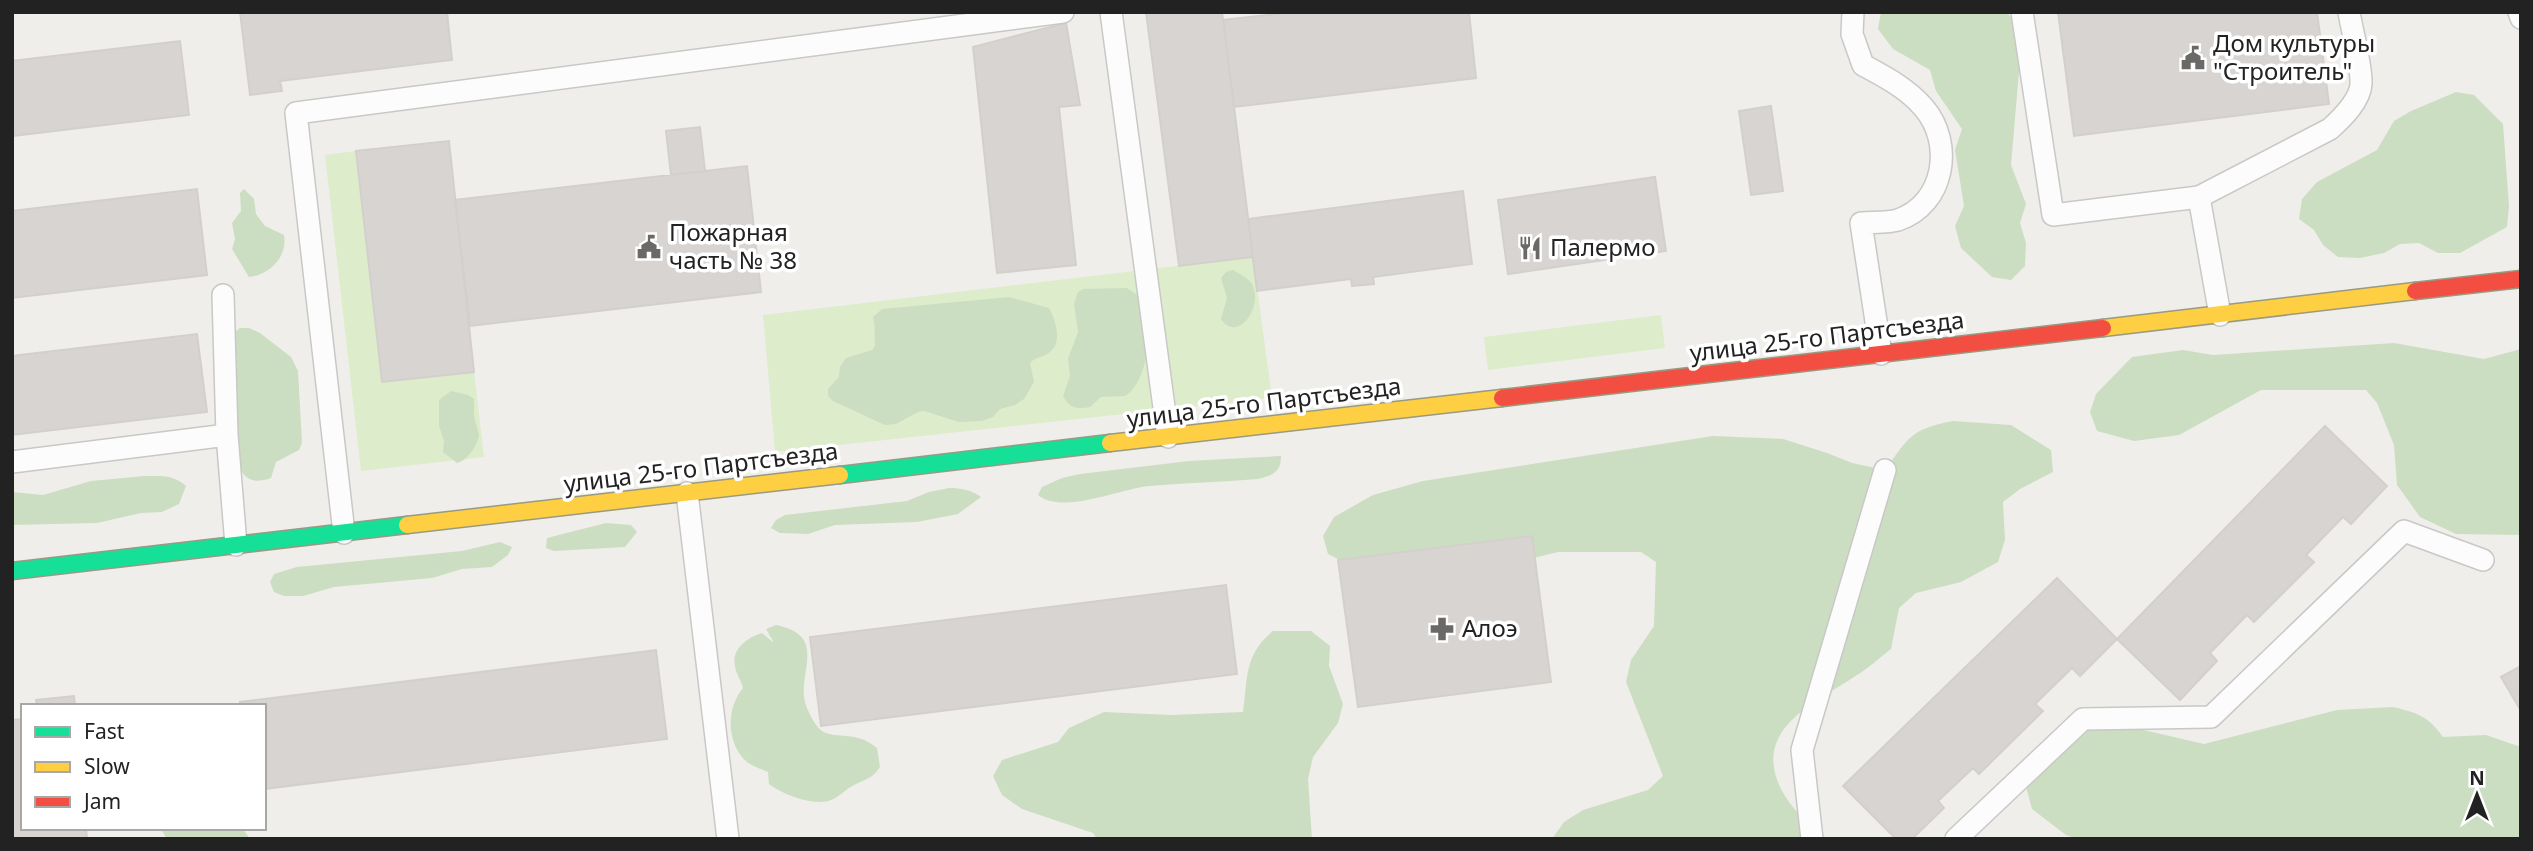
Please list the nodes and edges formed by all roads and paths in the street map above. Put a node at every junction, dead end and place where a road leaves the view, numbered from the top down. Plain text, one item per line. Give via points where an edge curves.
1 (1063, 12) edge
2 (1111, 12) edge
3 (1853, 12) edge
4 (2022, 12) edge
5 (2349, 12) edge
6 (2519, 12) edge
7 (2521, 18) edge
8 (2199, 197) junction
9 (2521, 279) edge
10 (223, 295) dead end
11 (2220, 314) junction
12 (1881, 354) junction
13 (227, 435) junction
14 (1168, 437) junction
15 (12, 463) edge
16 (1885, 470) dead end
17 (687, 493) junction
18 (344, 533) junction
19 (236, 545) junction
20 (2483, 560) dead end
21 (12, 571) edge
22 (728, 839) edge
23 (1812, 839) edge
24 (1956, 839) edge

1 - 18 lane via 296,113
2 - 14 lane
3 - 12 lane via 1852,34 1863,65 1906,90 1926,110 1938,132 1941,157 1939,180 1929,198 1898,220 1861,223
4 - 8 lane via 2053,215
5 - 8 lane via 2361,85 2343,118
6 - 7 lane
8 - 11 lane
9 - 11 street, улица 25-го Партсъезда
10 - 13 lane
11 - 12 street, улица 25-го Партсъезда
12 - 14 street, улица 25-го Партсъезда
13 - 15 lane
13 - 19 lane
14 - 17 street, улица 25-го Партсъезда
16 - 23 lane via 1802,751
17 - 18 street, улица 25-го Партсъезда
17 - 22 lane
18 - 19 street, улица 25-го Партсъезда
19 - 21 street, улица 25-го Партсъезда
20 - 24 lane via 2404,531 2211,717 2083,719

